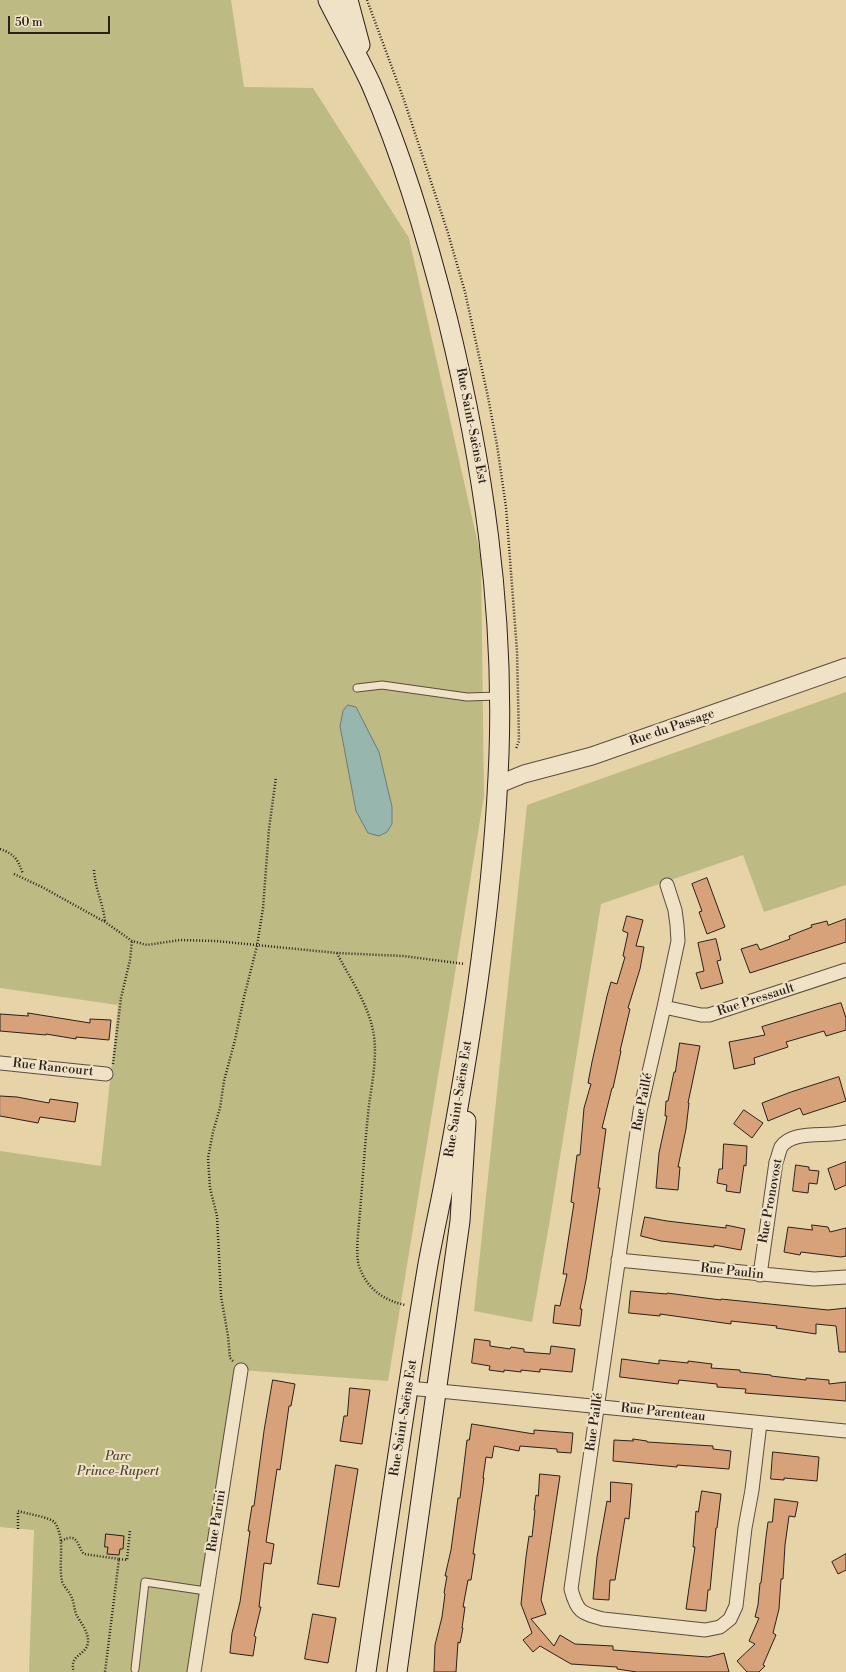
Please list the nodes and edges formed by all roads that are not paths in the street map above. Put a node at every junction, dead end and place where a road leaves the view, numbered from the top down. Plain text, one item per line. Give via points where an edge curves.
1 (328, 0) edge
2 (348, 0) edge
3 (369, 81) junction
4 (846, 667) edge
5 (357, 688) dead end
6 (499, 696) junction
7 (497, 785) junction
8 (667, 885) dead end
9 (846, 970) edge
10 (664, 1007) junction
11 (471, 1026) junction
12 (0, 1063) edge
13 (106, 1074) road end
14 (846, 1132) edge
15 (618, 1260) junction
16 (760, 1275) junction
17 (846, 1278) edge
18 (241, 1370) road end
19 (409, 1388) junction
20 (437, 1391) junction
21 (597, 1405) junction
22 (760, 1423) junction
23 (846, 1431) edge
24 (206, 1591) junction
25 (135, 1669) dead end
26 (194, 1672) edge
27 (366, 1672) edge
28 (397, 1672) edge

1 - 3 main road, Rue Saint-Saëns Est
2 - 3 main road, Rue Saint-Saëns Est
3 - 6 main road, Rue Saint-Saëns Est via 418,214 439,284 461,375 487,519 496,607
4 - 7 street, Rue du Passage via 592,756 524,774
5 - 6 lane via 382,685 467,697
6 - 7 main road, Rue Saint-Saëns Est
7 - 11 main road, Rue Saint-Saëns Est via 490,873
8 - 10 street, Rue Paillé via 675,910 678,941
9 - 10 street, Rue Pressault via 710,1015
10 - 15 street, Rue Paillé via 640,1110
11 - 19 main road, Rue Saint-Saëns Est via 428,1263
11 - 20 main road, Rue Saint-Saëns Est via 460,1221
12 - 13 street, Rue Rancourt
14 - 16 street, Rue Pronovost via 802,1136 790,1139 781,1148 776,1162
15 - 16 street, Rue Paulin
15 - 21 street, Rue Paillé
16 - 17 street, Rue Paulin via 814,1279
18 - 24 street, Rue Parini
19 - 20 street, Rue Parenteau
19 - 27 main road, Rue Saint-Saëns Est
20 - 21 street, Rue Parenteau
20 - 28 main road, Rue Saint-Saëns Est
21 - 22 street, Rue Parenteau
21 - 22 street, Rue Paillé via 571,1589 575,1606 587,1615 603,1619 705,1630 720,1627 730,1619 736,1606
22 - 23 street, Rue Parenteau
24 - 25 lane via 145,1582
24 - 26 street, Rue Parini

